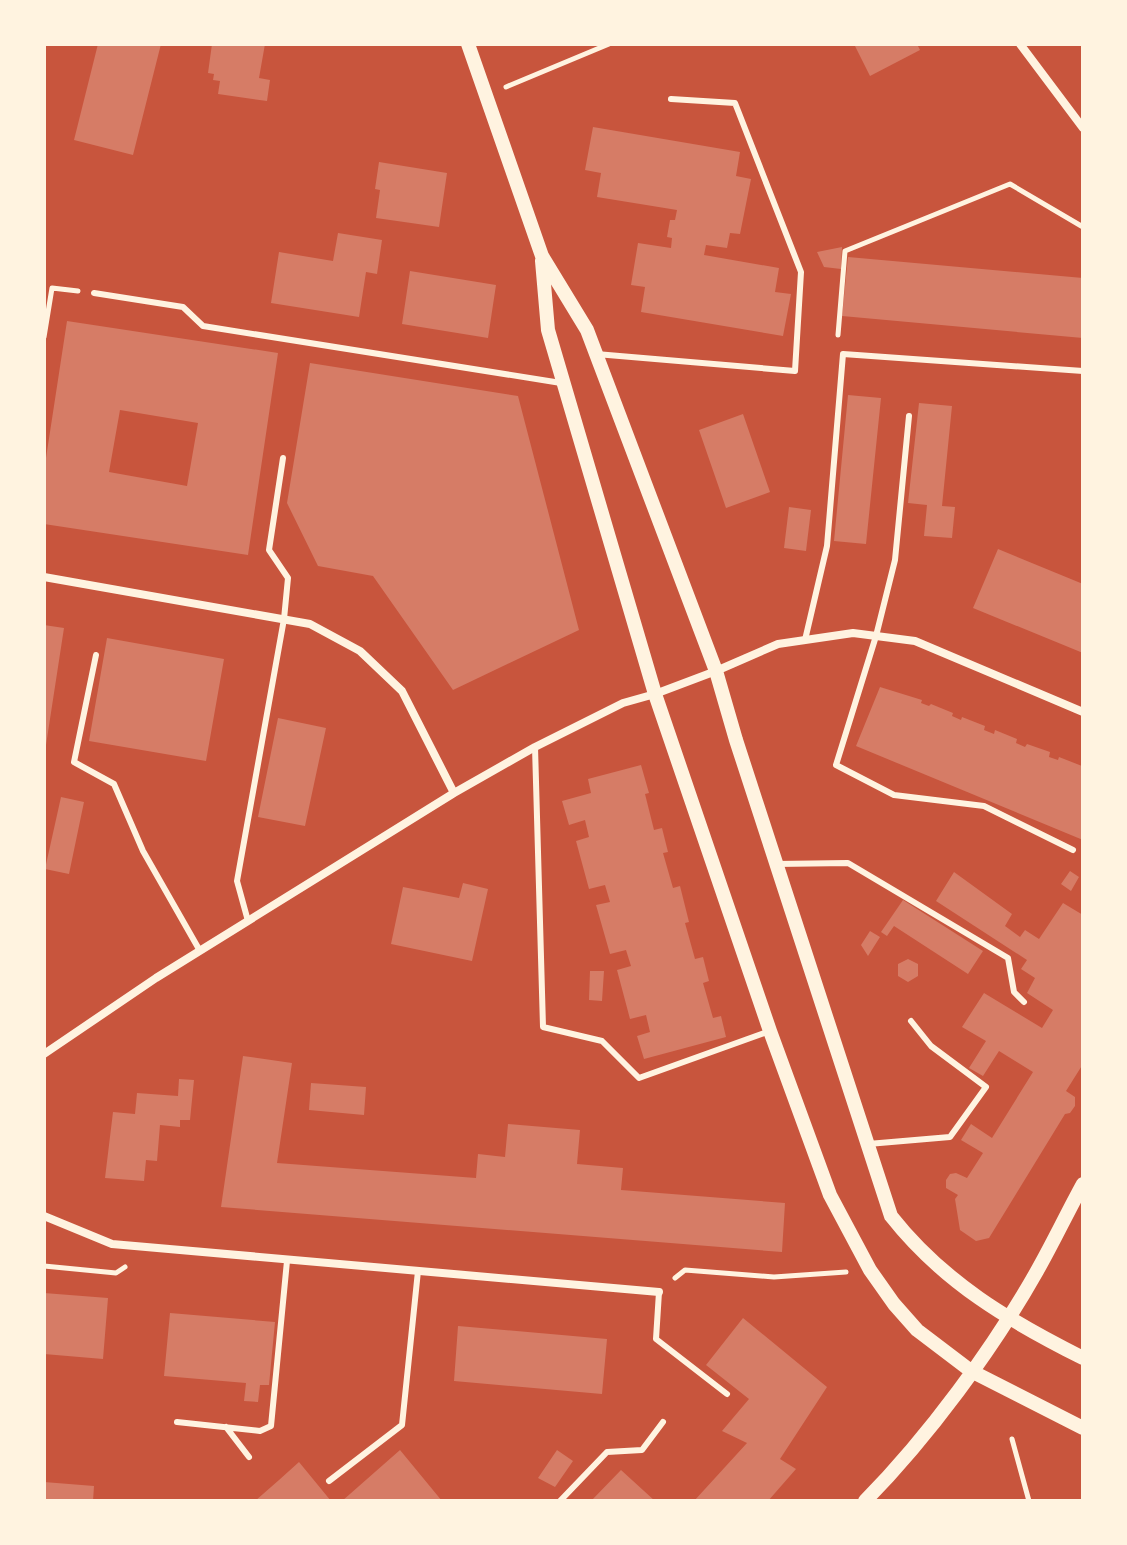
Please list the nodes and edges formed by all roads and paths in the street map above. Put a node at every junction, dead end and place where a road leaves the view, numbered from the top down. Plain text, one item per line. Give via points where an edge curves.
1 (468, 44) edge
2 (609, 44) edge
3 (1020, 44) edge
4 (487, 95) junction
5 (671, 99) dead end
6 (1083, 128) edge
7 (1083, 227) edge
8 (542, 256) junction
9 (44, 287) edge
10 (52, 288) junction
11 (94, 293) joint
12 (44, 337) edge
13 (596, 354) junction
14 (843, 354) junction
15 (1083, 371) edge
16 (564, 384) junction
17 (909, 416) dead end
18 (283, 458) dead end
19 (44, 577) edge
20 (284, 619) junction
21 (876, 636) junction
22 (805, 640) junction
23 (96, 655) dead end
24 (716, 671) junction
25 (655, 694) junction
26 (1083, 712) edge
27 (535, 747) junction
28 (454, 793) junction
29 (1073, 850) dead end
30 (776, 864) junction
31 (248, 921) junction
32 (200, 951) junction
33 (1024, 1002) dead end
34 (911, 1021) dead end
35 (770, 1031) junction
36 (44, 1054) edge
37 (868, 1144) junction
38 (1083, 1184) edge
39 (44, 1216) edge
40 (153, 1248) junction
41 (287, 1261) junction
42 (44, 1266) edge
43 (870, 1270) junction
44 (418, 1271) junction
45 (659, 1292) junction
46 (1007, 1318) junction
47 (1083, 1358) edge
48 (971, 1371) junction
49 (727, 1394) dead end
50 (177, 1422) dead end
51 (663, 1422) dead end
52 (226, 1427) junction
53 (1083, 1428) edge
54 (1012, 1439) dead end
55 (249, 1457) dead end
56 (329, 1481) dead end
57 (560, 1501) edge
58 (865, 1501) edge
59 (1029, 1501) edge

1 - 4 street
2 - 4 path
3 - 6 street
4 - 8 street
5 - 13 lane via 735,103 801,272 795,371
7 - 14 path via 1010,184 845,251 837,340
8 - 13 street
8 - 16 street via 548,330
9 - 10 path
10 - 11 path
10 - 12 path
11 - 16 lane via 183,307 203,326
13 - 24 street
14 - 15 lane
14 - 22 lane via 827,546
16 - 25 street
17 - 21 lane via 895,560
18 - 20 lane via 269,550 288,578
19 - 20 street
20 - 28 street via 310,624 360,651 402,691
20 - 31 lane via 237,881
21 - 22 street via 853,633
21 - 26 street via 915,641
21 - 29 lane via 836,765 894,795 984,806
22 - 24 street via 778,644
23 - 32 lane via 74,762 114,784 143,851
24 - 25 street
24 - 30 street
25 - 27 street via 623,703
25 - 35 street
27 - 28 street
27 - 35 lane via 543,1027 602,1041 639,1078
28 - 31 street
30 - 33 lane via 848,863 1008,958 1014,992
30 - 37 street
31 - 32 street
32 - 36 street
34 - 37 lane via 931,1046 986,1087 950,1137
35 - 43 street via 830,1195
37 - 46 street via 891,1216 915,1248
38 - 46 street
39 - 40 street via 112,1244
40 - 41 street
40 - 42 path via 116,1273
41 - 44 street
41 - 52 lane via 271,1426 260,1431
43 - 45 path via 774,1277 685,1270
43 - 48 street via 917,1330
44 - 45 street
44 - 56 lane via 402,1425
45 - 49 lane via 656,1339
46 - 47 street
46 - 48 street
48 - 53 street
48 - 58 street
50 - 52 lane
51 - 57 lane via 642,1450 607,1452
52 - 55 lane
54 - 59 path

